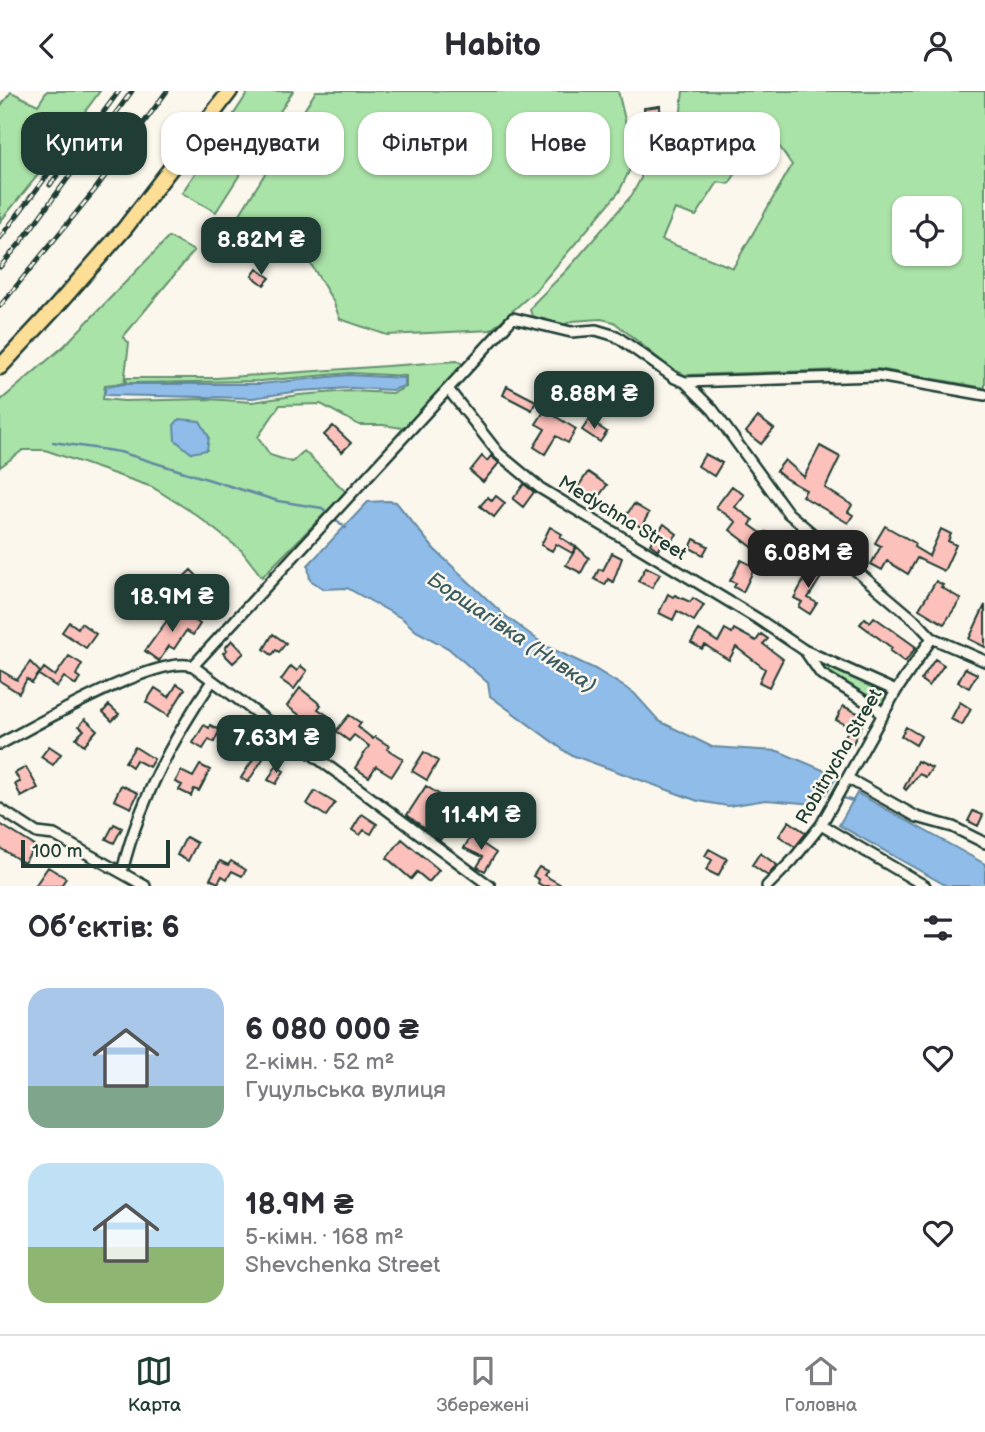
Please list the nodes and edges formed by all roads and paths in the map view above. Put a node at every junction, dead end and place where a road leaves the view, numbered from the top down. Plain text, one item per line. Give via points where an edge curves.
1 (230, 91) edge
2 (0, 366) edge
3 (685, 382) junction
4 (448, 389) junction
5 (985, 395) edge
6 (932, 638) junction
7 (804, 650) junction
8 (985, 661) edge
9 (193, 666) junction
10 (212, 681) junction
11 (896, 691) junction
12 (882, 717) junction
13 (0, 744) edge
14 (849, 779) junction
15 (0, 809) edge
16 (821, 825) junction
17 (985, 843) edge
18 (122, 872) junction
19 (145, 886) edge
20 (490, 886) edge
21 (768, 886) edge
22 (925, 886) edge

1 - 2 main road via 125,228
3 - 4 street via 607,332 571,332 513,318
3 - 5 street via 877,376
3 - 6 street via 713,410 788,513
4 - 7 street, Medychna Street via 499,454 540,488
4 - 9 street
6 - 8 street
6 - 11 street, Robitnycha Street
7 - 11 street, Medychna Street
7 - 12 street, Medychna Street via 821,674 878,709
9 - 10 street
9 - 13 street via 168,666 134,677
10 - 18 street via 161,771
10 - 20 street
11 - 12 street, Robitnycha Street
12 - 14 street, Robitnycha Street
14 - 16 street, Robitnycha Street
14 - 17 street via 917,817 953,827
15 - 18 street via 37,833 54,835
16 - 21 street, Robitnycha Street
16 - 22 street
18 - 19 street

